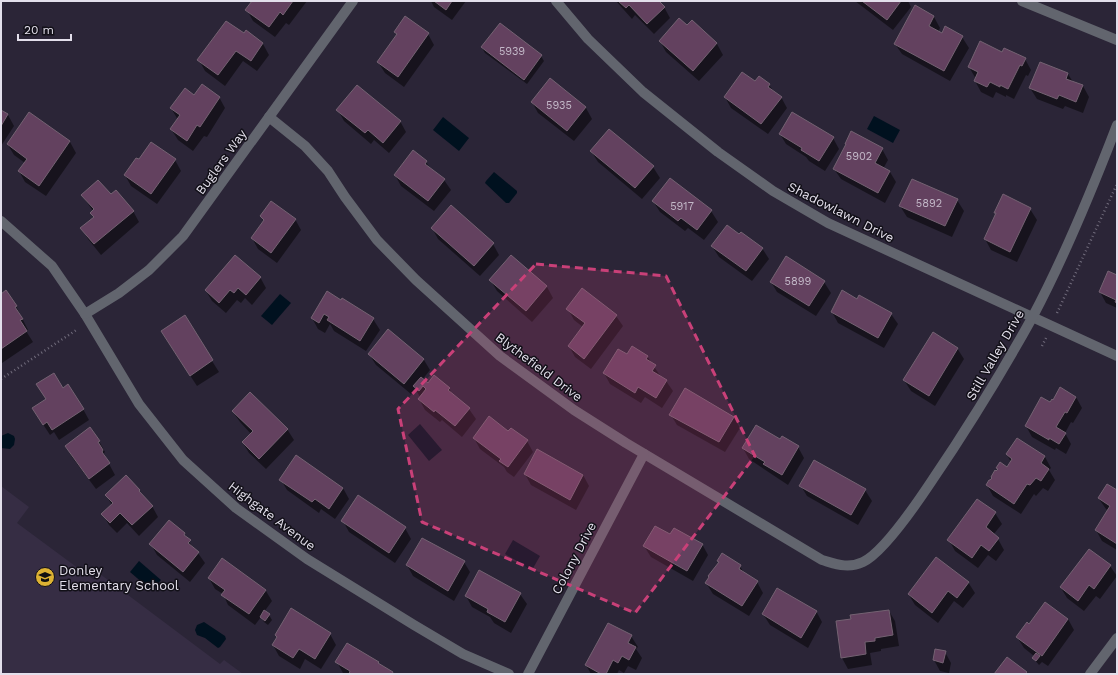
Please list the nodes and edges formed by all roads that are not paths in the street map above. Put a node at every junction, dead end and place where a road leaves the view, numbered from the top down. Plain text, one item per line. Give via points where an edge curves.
1 (353, 1) edge
2 (556, 1) edge
3 (1022, 1) edge
4 (1117, 40) edge
5 (269, 117) junction
6 (1117, 124) edge
7 (1, 221) edge
8 (1032, 317) junction
9 (87, 318) junction
10 (1117, 356) edge
11 (644, 454) junction
12 (850, 566) joint
13 (1117, 638) edge
14 (509, 674) edge
15 (528, 674) edge
16 (1090, 674) edge

1 - 5 street, Buglers Way
2 - 8 street, Shadowlawn Drive via 588,40 643,92 718,152 773,191 828,223
3 - 4 street
5 - 9 street, Buglers Way via 183,236 150,270
5 - 11 street, Blythefield Drive via 305,146 328,171 377,240 457,318 500,356 574,410
6 - 8 street, Still Valley Drive via 1088,198
7 - 9 street, Highgate Avenue via 52,266
8 - 10 street, Shadowlawn Drive
8 - 12 street, Still Valley Drive via 989,392 917,502 874,555
9 - 14 street, Highgate Avenue via 136,401 183,460 236,508 307,559 420,628 463,654
11 - 12 street, Blythefield Drive via 822,560
11 - 15 street, Colony Drive
13 - 16 street

